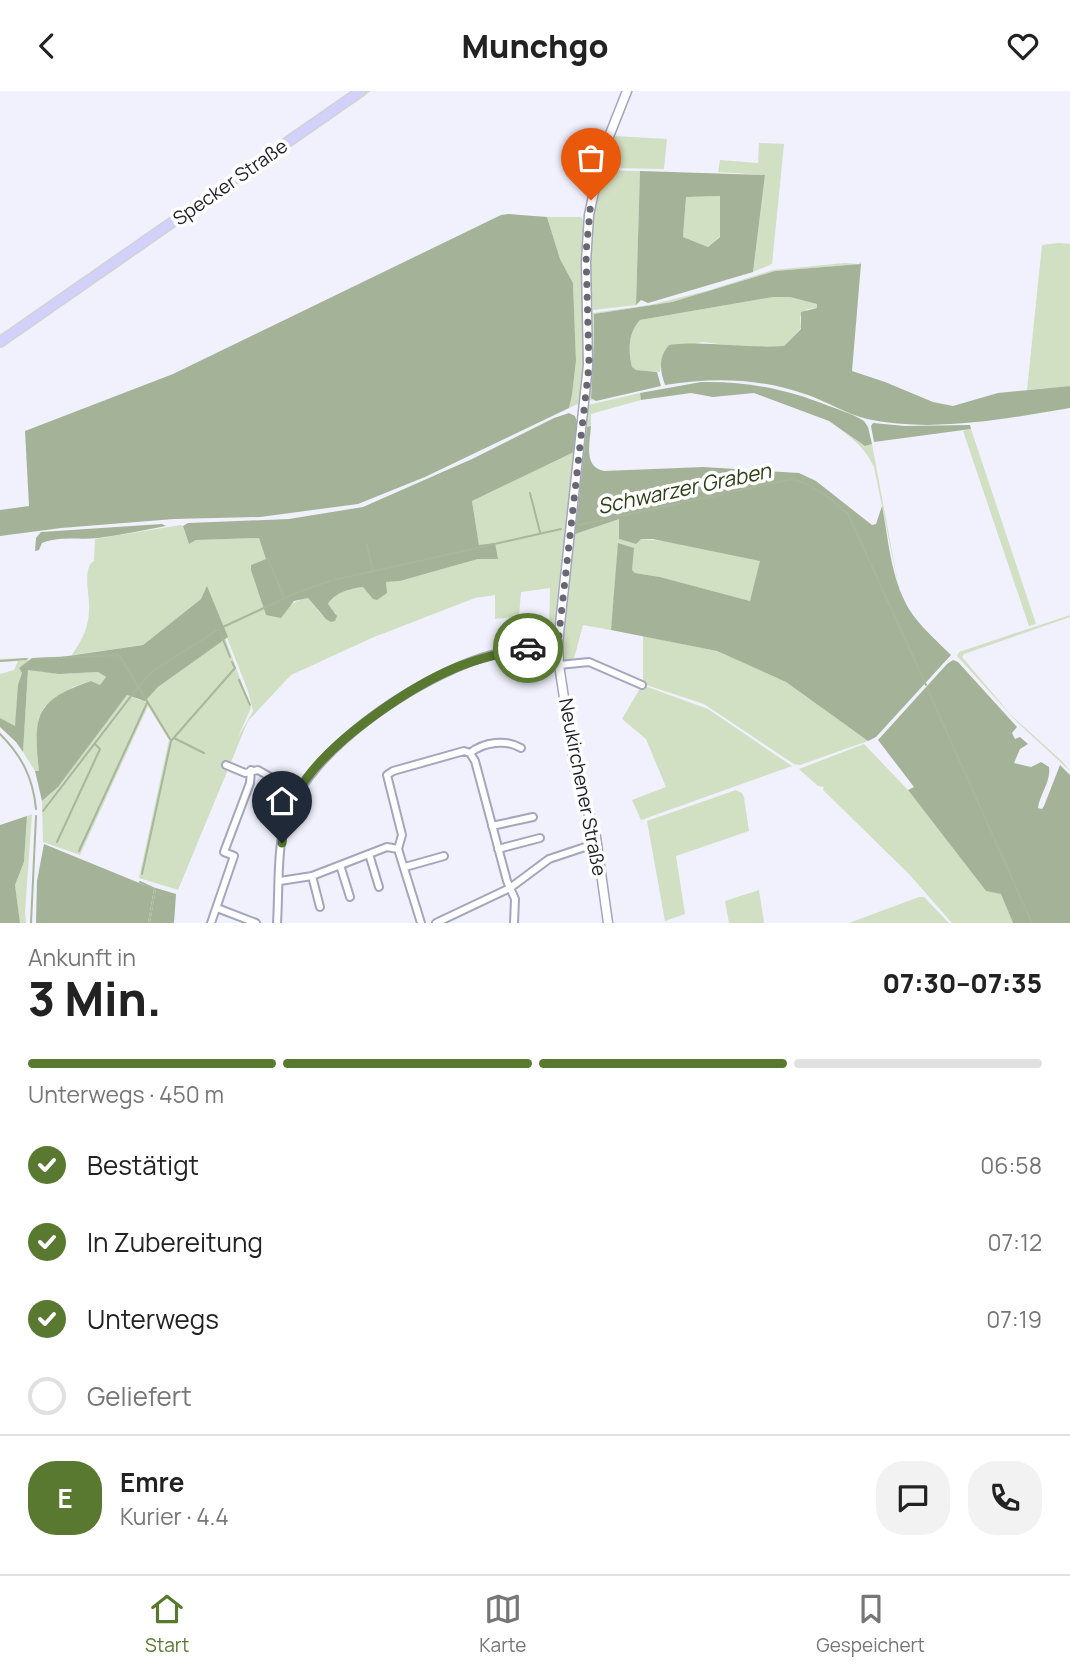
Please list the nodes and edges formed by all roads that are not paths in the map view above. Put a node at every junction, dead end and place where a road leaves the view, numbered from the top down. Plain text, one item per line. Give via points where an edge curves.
1 (361, 91) edge
2 (627, 91) edge
3 (0, 342) edge
4 (558, 643) junction
5 (559, 665) junction
6 (642, 685) dead end
7 (521, 748) dead end
8 (471, 754) junction
9 (226, 765) dead end
10 (251, 770) junction
11 (285, 785) dead end
12 (533, 817) dead end
13 (492, 825) junction
14 (540, 838) dead end
15 (597, 843) junction
16 (398, 849) junction
17 (498, 849) junction
18 (369, 854) junction
19 (444, 856) dead end
20 (340, 865) junction
21 (405, 867) junction
22 (312, 876) junction
23 (280, 881) junction
24 (379, 887) dead end
25 (510, 888) junction
26 (350, 897) dead end
27 (320, 907) dead end
28 (217, 908) junction
29 (211, 923) edge
30 (256, 923) edge
31 (277, 923) edge
32 (421, 923) edge
33 (437, 923) edge
34 (514, 923) edge
35 (608, 923) edge

1 - 3 main road, Specker Straße
2 - 4 street, Neukirchener Straße via 604,148 591,200 586,253 589,358
4 - 5 street, Neukirchener Straße
4 - 23 street via 455,668 411,691 349,736 307,777 295,799 283,830
5 - 6 street via 589,662
5 - 15 street, Neukirchener Straße via 575,770
7 - 8 street via 505,741
8 - 13 street
8 - 16 street via 461,751 388,774 402,835
9 - 10 street via 245,773
10 - 11 street
10 - 28 street via 224,852 234,856
12 - 13 street
13 - 17 street
14 - 17 street
15 - 25 street via 549,859
15 - 35 street, Neukirchener Straße
16 - 18 street via 390,846
16 - 21 street
17 - 25 street
18 - 20 street
18 - 24 street
19 - 21 street
20 - 22 street
20 - 26 street
21 - 32 street
22 - 23 street
22 - 27 street
23 - 31 street
25 - 33 street
25 - 34 street via 515,899
28 - 29 street
28 - 30 street

